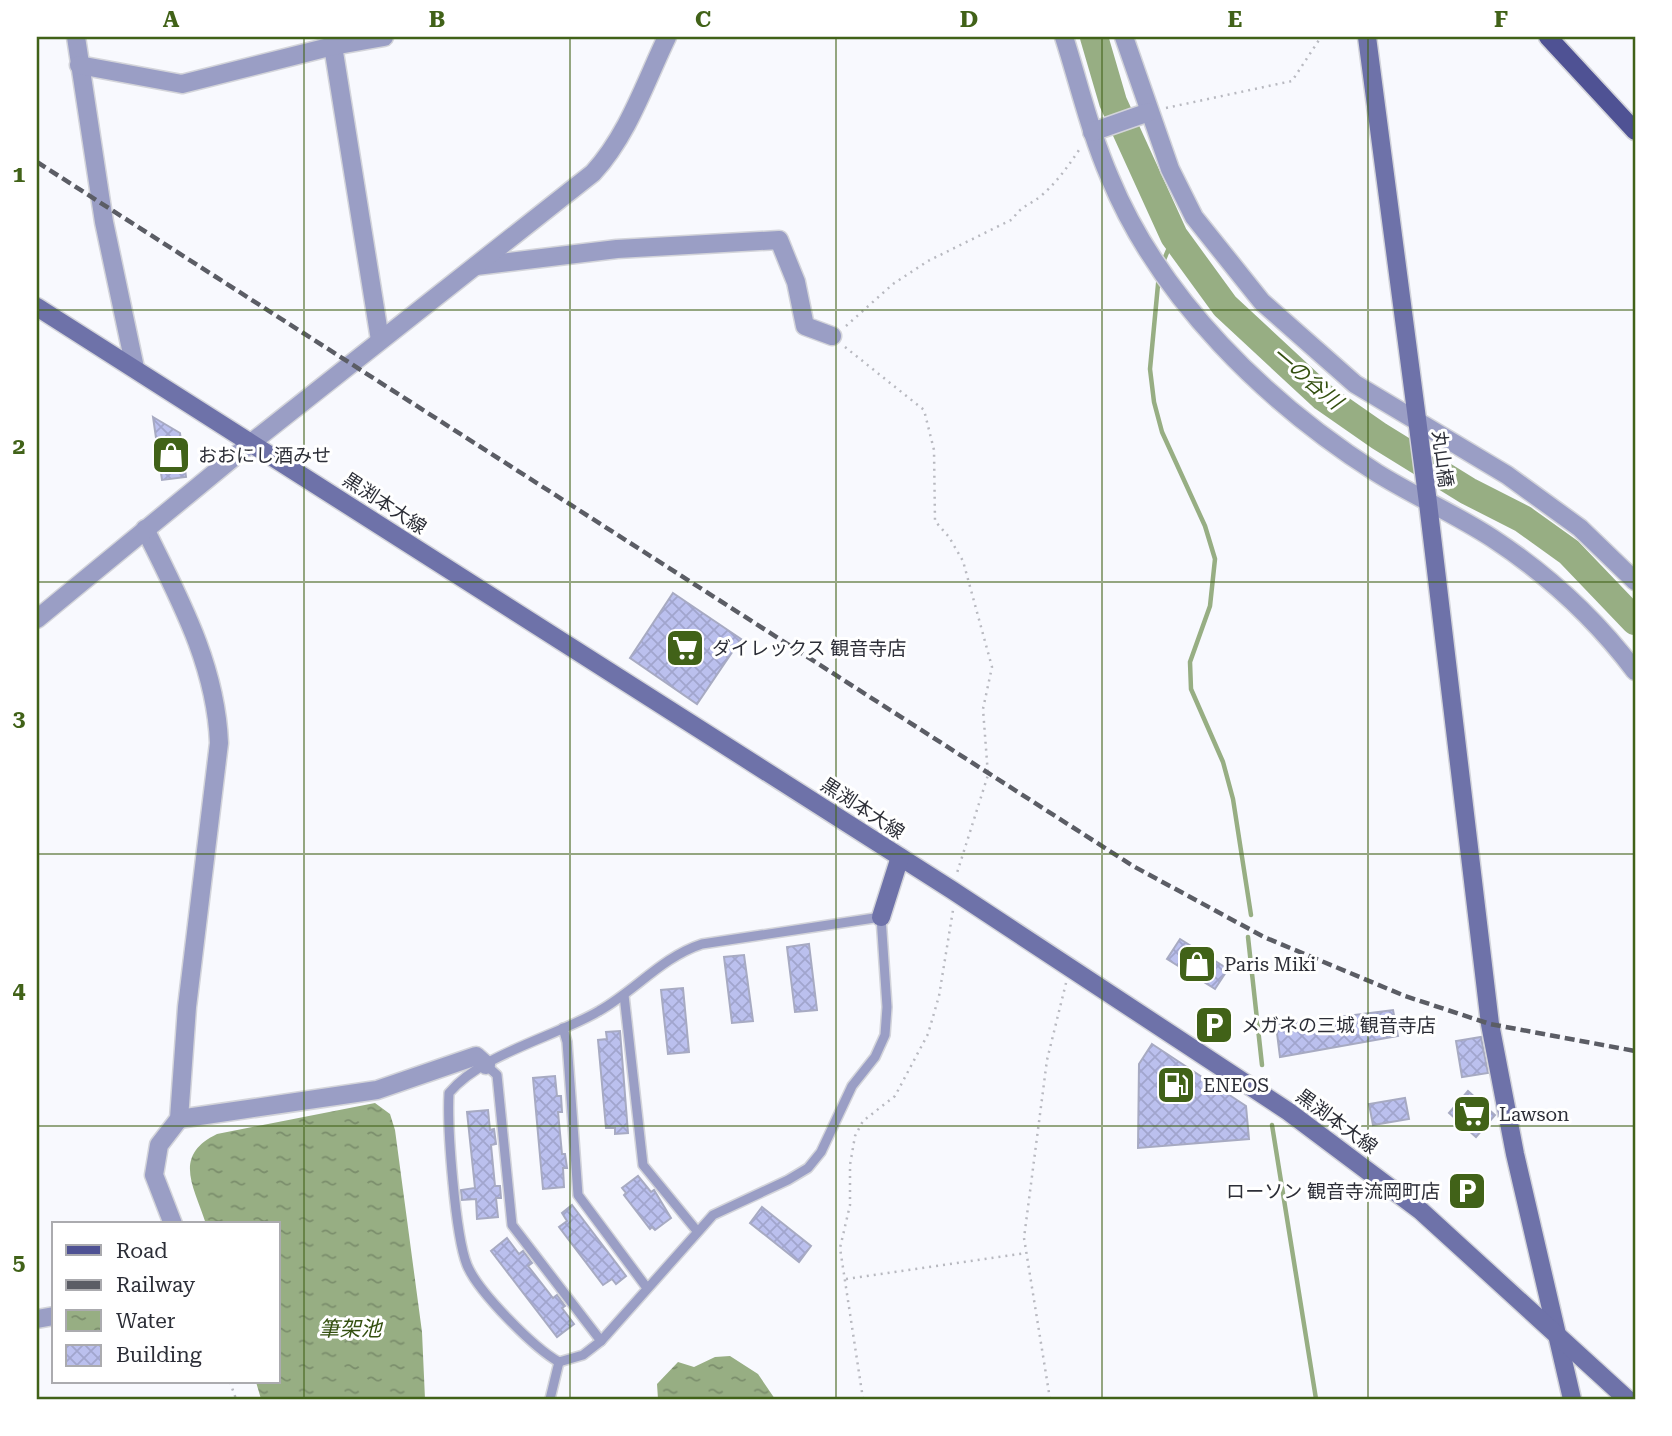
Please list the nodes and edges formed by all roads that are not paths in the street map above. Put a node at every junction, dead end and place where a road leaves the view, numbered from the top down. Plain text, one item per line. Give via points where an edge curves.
1 (76, 37) edge
2 (384, 37) edge
3 (667, 37) edge
4 (1064, 37) edge
5 (1124, 37) edge
6 (1367, 37) edge
7 (1548, 37) edge
8 (333, 46) junction
9 (79, 65) junction
10 (1149, 112) junction
11 (1635, 131) edge
12 (1092, 132) junction
13 (476, 267) junction
14 (37, 307) edge
15 (832, 336) road end
16 (380, 340) junction
17 (135, 368) junction
18 (1417, 420) junction
19 (251, 443) junction
20 (1428, 503) junction
21 (145, 528) junction
22 (1635, 581) edge
23 (37, 619) edge
24 (1635, 671) edge
25 (900, 857) junction
26 (881, 917) junction
27 (624, 995) junction
28 (563, 1028) junction
29 (486, 1065) junction
30 (179, 1119) junction
31 (172, 1222) edge
32 (697, 1231) junction
33 (647, 1288) junction
34 (1555, 1332) junction
35 (601, 1341) junction
36 (559, 1362) junction
37 (550, 1399) edge
38 (1572, 1399) edge
39 (1627, 1399) edge

1 - 9 street
2 - 8 street
3 - 13 street via 609,156
4 - 12 street
5 - 10 street
6 - 18 main road, 丸山橋
7 - 11 main road
8 - 9 street via 182,84
8 - 16 street
9 - 17 street via 104,222
10 - 12 street
10 - 18 street via 1194,216 1262,302 1355,384
12 - 20 street via 1149,256 1245,369 1363,463
13 - 15 street via 617,249 779,240 796,282 805,326
13 - 16 street
14 - 17 main road, 黒渕本大線
16 - 19 street
17 - 19 main road, 黒渕本大線
18 - 20 main road, 丸山橋
18 - 22 street via 1507,475 1580,528
19 - 21 street
19 - 25 main road, 黒渕本大線
20 - 24 street via 1490,537 1541,573 1613,642
20 - 34 main road, 丸山橋 via 1490,1024
21 - 23 street
21 - 30 street via 187,615 218,708 219,743 187,1007
25 - 26 main road
25 - 34 main road, 黒渕本大線 via 953,898 1338,1147 1422,1211
26 - 27 lane via 702,944 681,951
26 - 32 lane via 885,1035 875,1057 852,1086 821,1152 808,1168 723,1209
27 - 28 lane
27 - 32 lane via 643,1165
28 - 29 lane
28 - 33 lane via 578,1195
29 - 30 street via 476,1056 377,1090
29 - 35 lane via 497,1075 512,1225
29 - 36 lane via 459,1081 449,1093 460,1239 467,1266 481,1287 540,1351
30 - 31 street via 159,1144 154,1175
32 - 33 lane
33 - 35 lane
34 - 38 main road, 丸山橋
34 - 39 main road, 黒渕本大線
35 - 36 lane via 583,1354
36 - 37 lane

